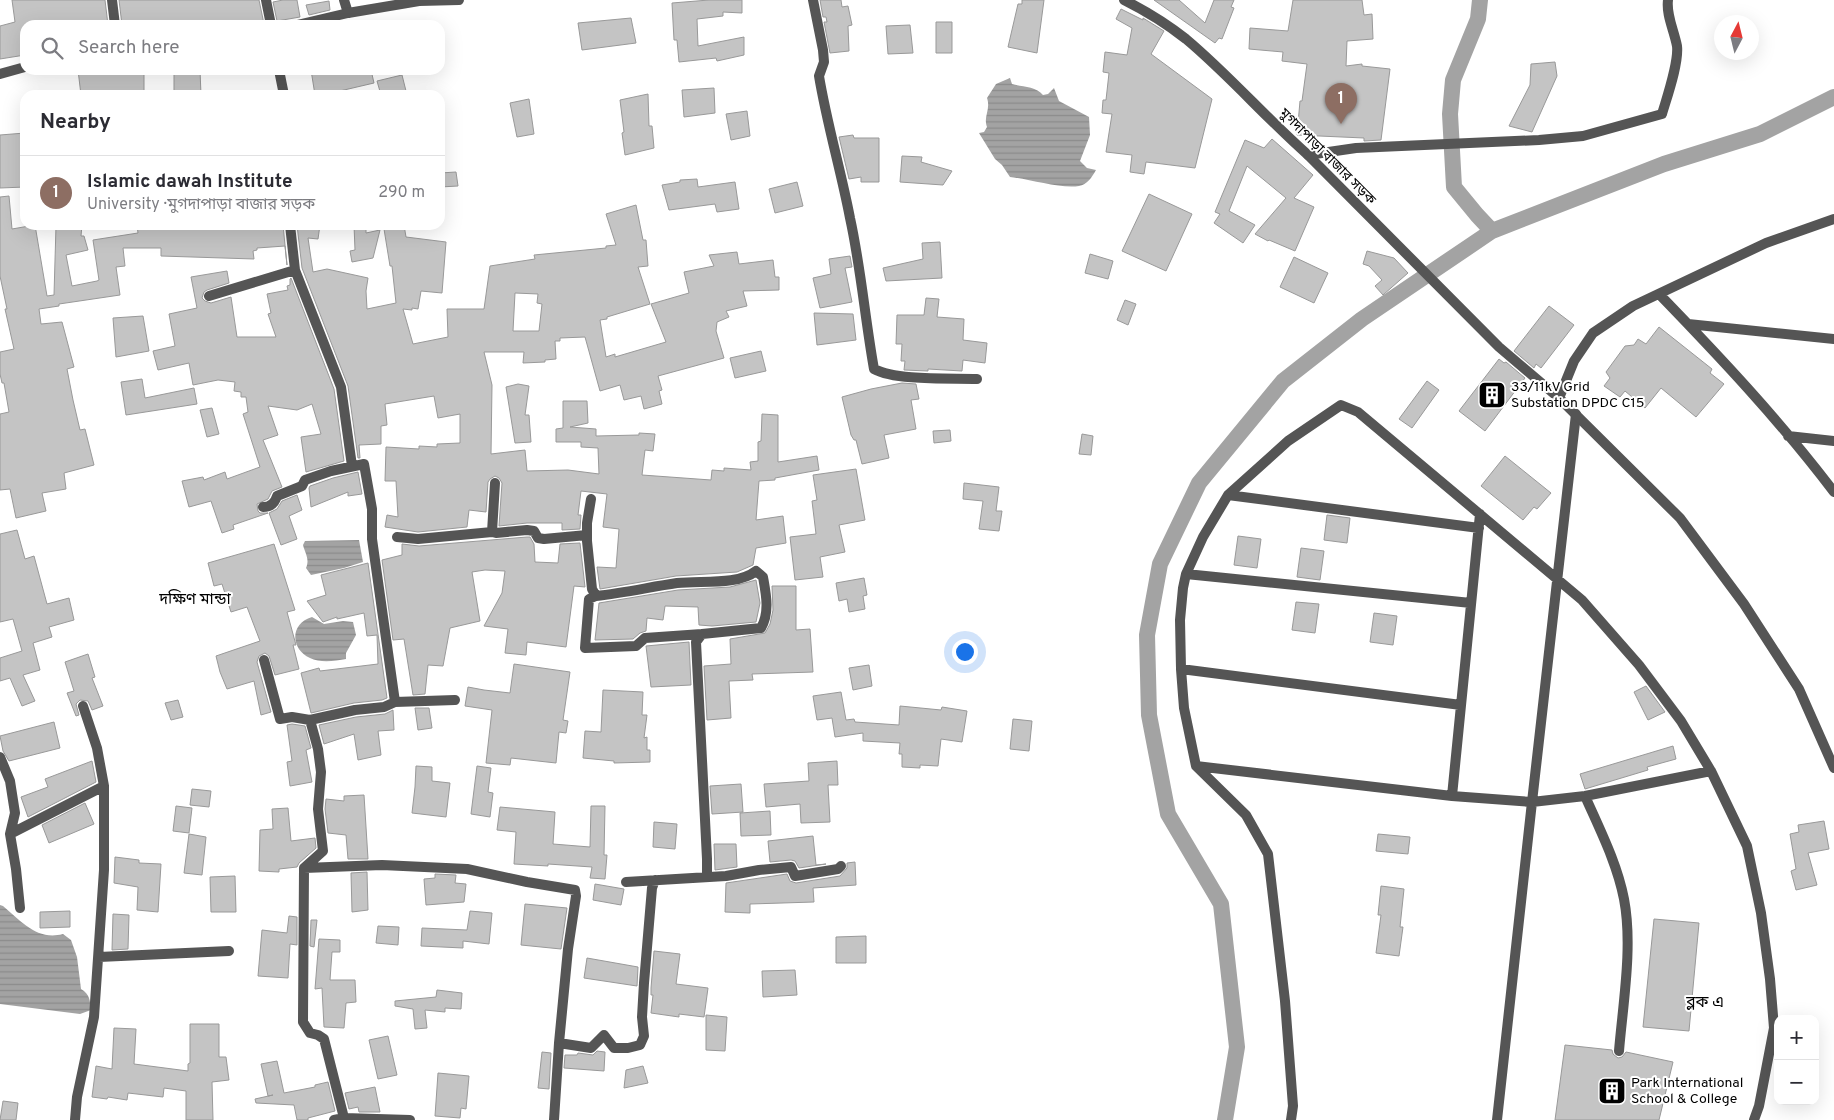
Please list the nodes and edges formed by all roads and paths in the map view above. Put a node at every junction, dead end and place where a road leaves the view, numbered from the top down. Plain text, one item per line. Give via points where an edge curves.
1 (112, 0) edge
2 (266, 0) edge
3 (344, 0) edge
4 (459, 0) edge
5 (813, 0) edge
6 (1124, 0) edge
7 (1668, 0) edge
8 (348, 13) junction
9 (114, 20) edge
10 (270, 20) edge
11 (319, 20) edge
12 (20, 68) edge
13 (0, 74) edge
14 (280, 75) edge
15 (283, 90) edge
16 (1308, 155) junction
17 (1834, 219) edge
18 (291, 230) edge
19 (295, 270) junction
20 (1659, 294) junction
21 (209, 296) dead end
22 (1688, 324) junction
23 (1834, 339) edge
24 (977, 378) dead end
25 (1559, 398) junction
26 (1576, 414) junction
27 (1788, 436) junction
28 (1834, 441) edge
29 (352, 466) junction
30 (495, 483) dead end
31 (1834, 492) edge
32 (1228, 495) junction
33 (591, 499) dead end
34 (263, 507) dead end
35 (1480, 514) junction
36 (1478, 528) junction
37 (492, 532) junction
38 (587, 535) junction
39 (397, 537) dead end
40 (1186, 574) junction
41 (1556, 578) junction
42 (596, 596) junction
43 (1471, 603) junction
44 (702, 634) junction
45 (264, 660) dead end
46 (1181, 669) junction
47 (455, 700) dead end
48 (395, 702) junction
49 (1461, 705) junction
50 (83, 706) dead end
51 (310, 720) junction
52 (0, 757) edge
53 (1196, 766) junction
54 (1834, 768) edge
55 (1711, 771) junction
56 (104, 786) junction
57 (1452, 796) junction
58 (1585, 796) junction
59 (1532, 802) junction
60 (10, 834) junction
61 (841, 866) dead end
62 (304, 868) junction
63 (707, 877) junction
64 (655, 880) junction
65 (626, 882) dead end
66 (20, 908) dead end
67 (229, 950) dead end
68 (99, 958) junction
69 (559, 1043) junction
70 (1620, 1051) dead end
71 (1498, 1117) edge
72 (339, 1119) edge
73 (75, 1120) edge
74 (410, 1120) edge
75 (554, 1120) edge
76 (1291, 1120) edge
77 (1509, 1120) edge
78 (1754, 1120) edge

1 - 9 street
2 - 10 street
3 - 8 street
4 - 8 street via 419,1
5 - 24 street via 823,50 820,84 863,284 874,369 918,378
6 - 16 street, মুগদাপাড়া বাজার সড়ক via 1152,14 1185,39
7 - 16 street via 1677,48 1662,114 1583,136 1356,148
8 - 11 street
12 - 13 street
14 - 15 street
16 - 25 street, মুগদাপাড়া বাজার সড়ক via 1499,347
17 - 20 street via 1766,243
18 - 19 street
19 - 21 street
19 - 29 street via 341,387
20 - 22 street
20 - 25 street via 1633,306 1593,333 1574,361
22 - 23 street
22 - 27 street
25 - 26 street, মুগদাপাড়া বাজার সড়ক
26 - 41 street
26 - 54 street, মুগদাপাড়া বাজার সড়ক via 1680,518 1744,604 1799,689
27 - 28 street
27 - 31 street
29 - 34 street via 305,480 302,486 277,496 275,502
29 - 48 street via 364,464 372,546
30 - 37 street
32 - 35 street via 1288,441 1341,405 1358,412
32 - 36 street
32 - 40 street via 1202,537
33 - 38 street
35 - 36 street
35 - 41 street
36 - 43 street
37 - 38 street via 534,531 538,538 544,539
37 - 39 street via 418,539
38 - 42 street via 592,589
40 - 43 street
40 - 46 street via 1180,620
41 - 55 street via 1582,600 1639,664
41 - 59 street
42 - 44 street via 589,600 585,648 636,646 645,638
42 - 44 street via 679,582 734,579 750,576 756,571 763,576 767,608 761,628
43 - 49 street
44 - 63 street via 696,642
45 - 51 street via 280,719
46 - 49 street
46 - 53 street via 1184,708
47 - 48 street
48 - 51 street via 384,707
49 - 57 street
50 - 56 street via 97,748
51 - 62 street via 321,772 318,809 323,851
52 - 60 street via 10,781 15,813
53 - 57 street
53 - 76 street via 1246,816 1268,854 1285,1001 1293,1106
55 - 58 street
55 - 78 street via 1747,846 1770,979 1774,1028
56 - 60 street
56 - 68 street
57 - 59 street
58 - 59 street
58 - 70 street via 1615,865 1624,900 1628,951
59 - 71 street
60 - 66 street
61 - 63 street via 795,876 791,867
62 - 69 street via 382,865 467,868 575,890
62 - 72 street via 303,1022 310,1033 324,1039
63 - 64 street
64 - 65 street
64 - 69 street via 646,944 644,1036 640,1045 614,1048 604,1035 591,1048
67 - 68 street
68 - 73 street via 94,1017
69 - 75 street
71 - 77 street
72 - 74 street

